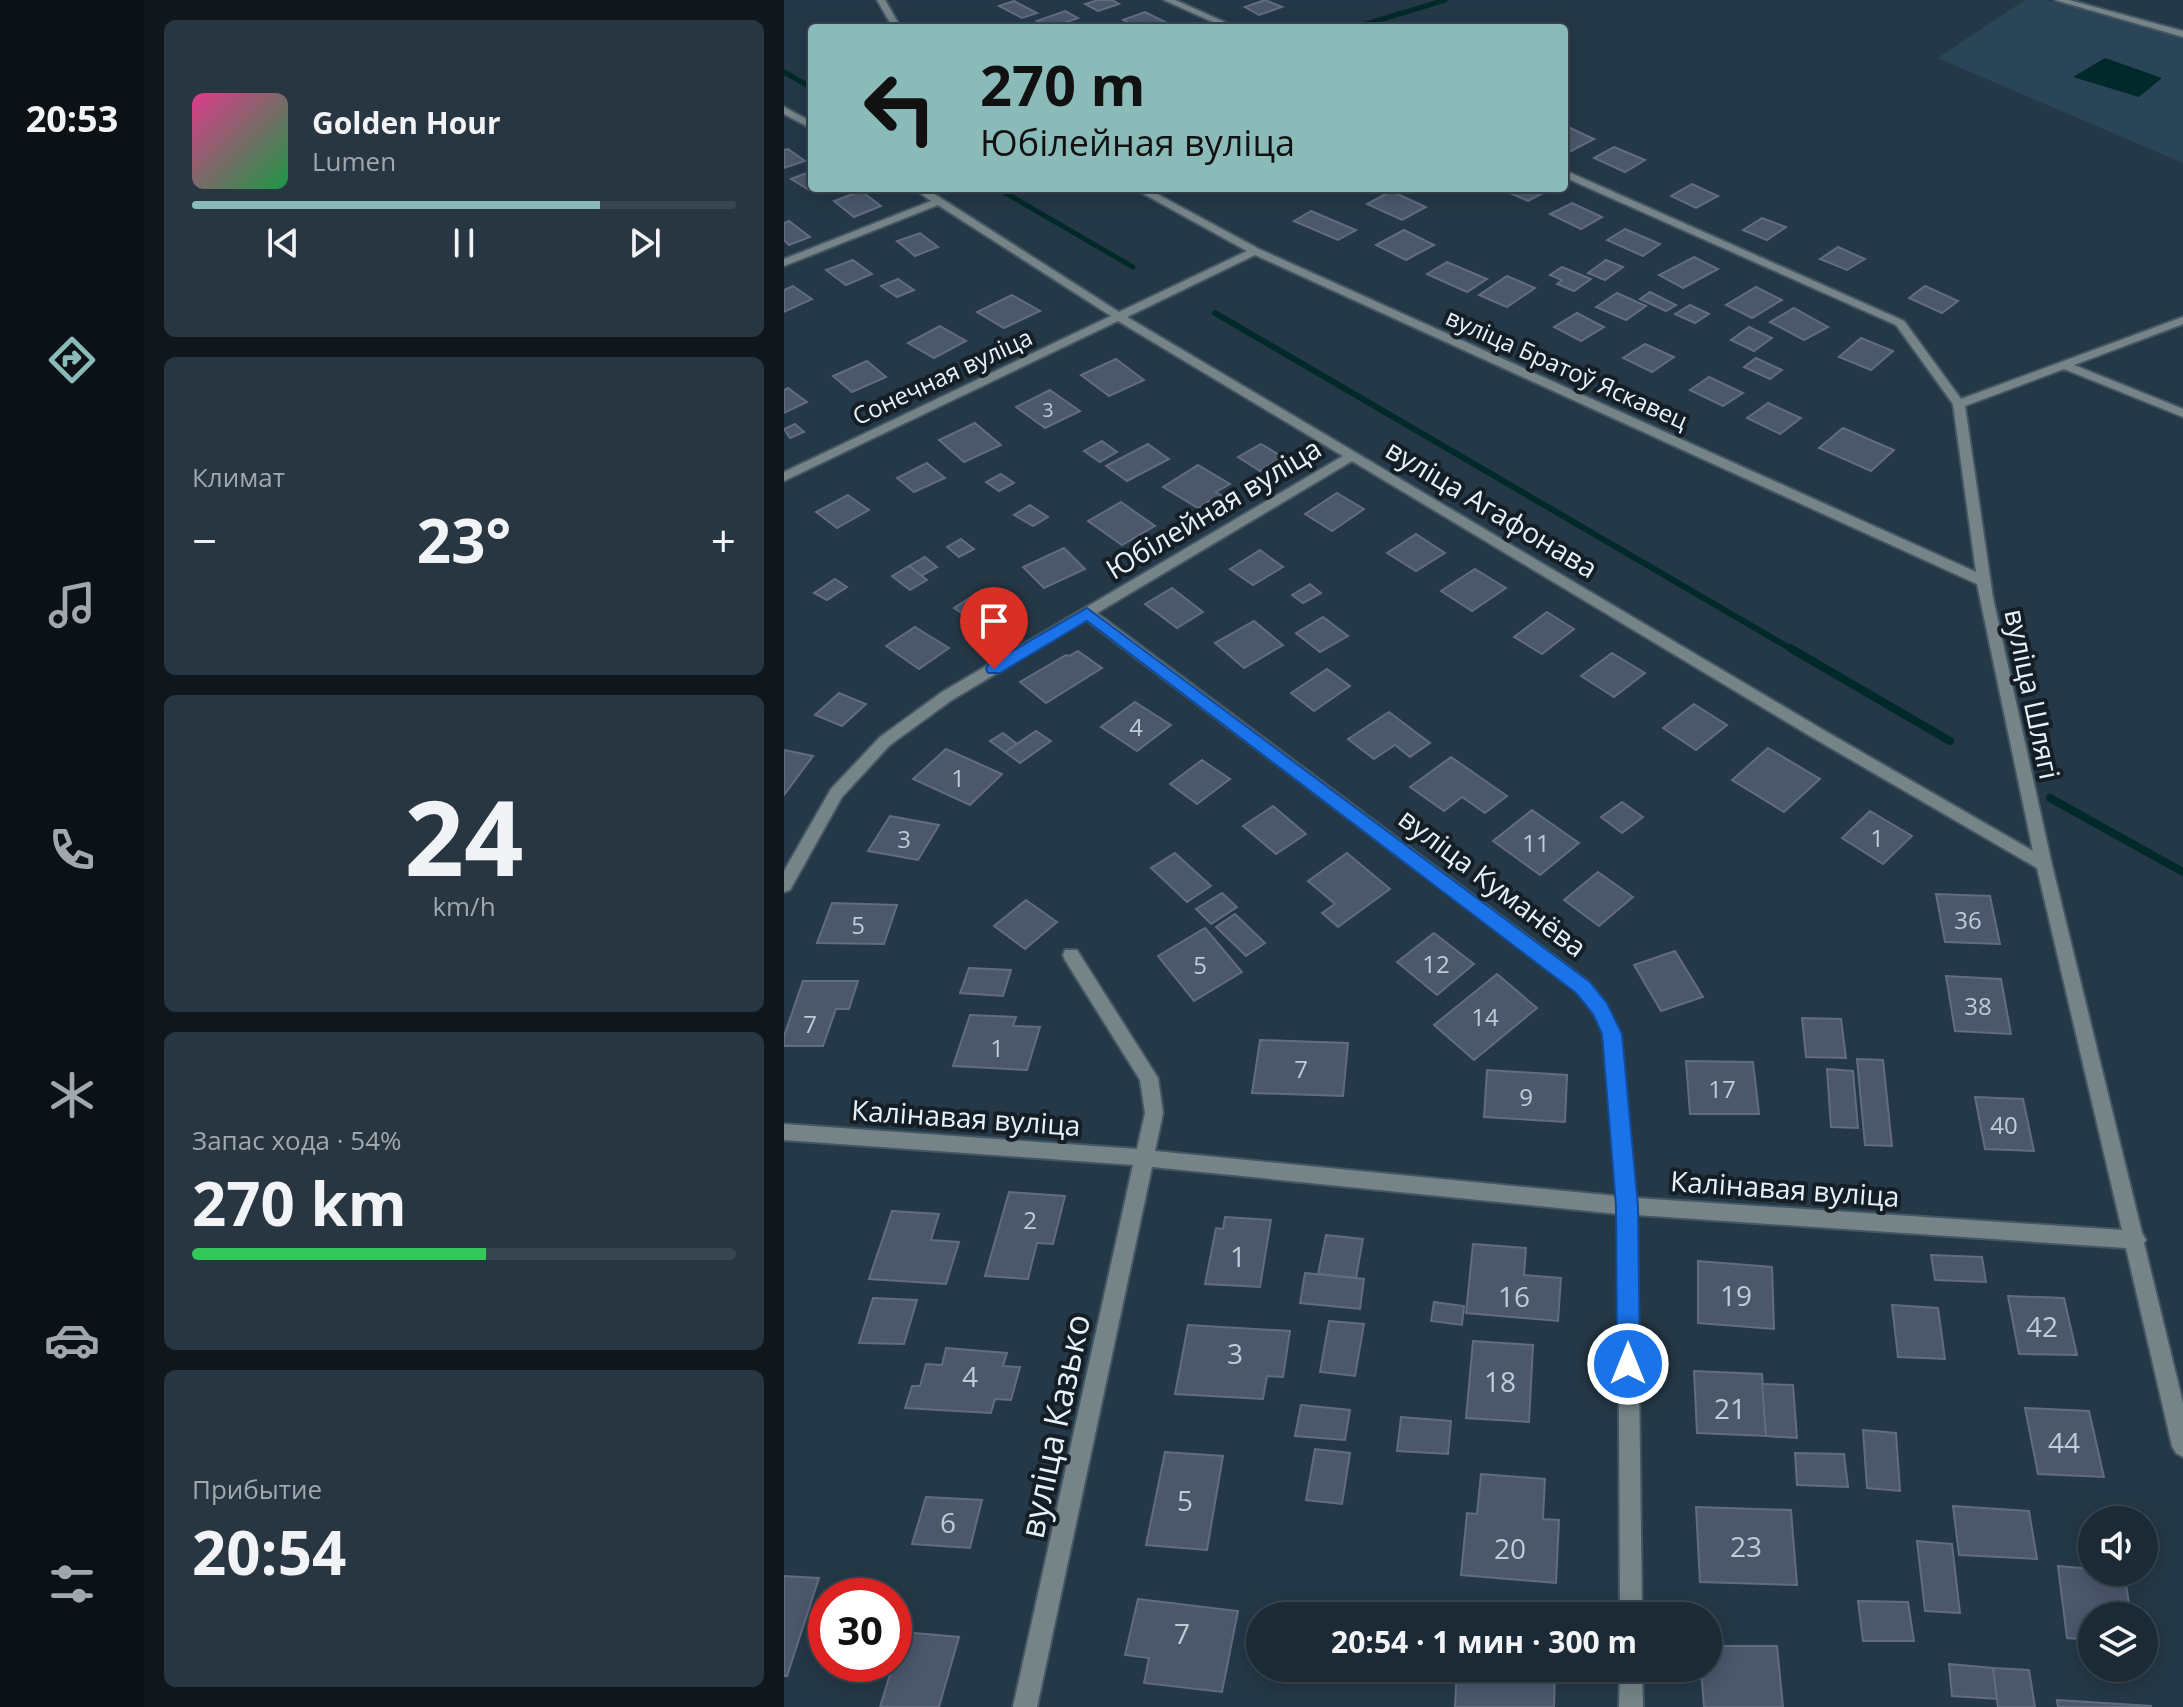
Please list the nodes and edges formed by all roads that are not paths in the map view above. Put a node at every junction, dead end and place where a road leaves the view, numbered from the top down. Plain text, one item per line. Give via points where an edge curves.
1 (881, 0) edge
2 (1168, 0) edge
3 (2059, 0) edge
4 (895, 24) edge
5 (1225, 24) edge
6 (2183, 34) edge
7 (784, 110) edge
8 (808, 124) edge
9 (1568, 175) edge
10 (924, 192) edge
11 (1145, 192) edge
12 (939, 201) junction
13 (1255, 251) junction
14 (784, 263) edge
15 (1120, 317) junction
16 (2183, 320) edge
17 (2067, 366) junction
18 (1959, 404) junction
19 (2183, 413) edge
20 (1354, 455) junction
21 (784, 477) edge
22 (1983, 581) junction
23 (1087, 613) junction
24 (2044, 865) junction
25 (784, 886) edge
26 (1071, 955) dead end
27 (784, 1132) edge
28 (1145, 1158) junction
29 (1627, 1206) junction
30 (2136, 1240) junction
31 (2183, 1446) edge
32 (1631, 1602) edge
33 (1631, 1682) edge
34 (1025, 1707) edge
35 (1631, 1707) edge

1 - 4 street
2 - 5 street
3 - 6 street
7 - 8 street
9 - 18 street, вуліца Шлягі via 1900,323
10 - 12 street, вуліца Агафонава
11 - 13 street, вуліца Братоў Яскавец
12 - 14 street
12 - 15 street, вуліца Агафонава
13 - 15 street, Сонечная вуліца
13 - 22 street, вуліца Братоў Яскавец
15 - 20 street, вуліца Агафонава
15 - 21 street, Сонечная вуліца
16 - 17 street
17 - 18 street
17 - 19 street
18 - 22 street, вуліца Шлягі
20 - 23 street, Юбілейная вуліца
20 - 24 street, вуліца Агафонава
22 - 24 street, вуліца Шлягі
23 - 25 street, Юбілейная вуліца via 947,696 885,741 836,793
23 - 29 street, вуліца Куманёва via 1583,987 1612,1034
24 - 30 street, вуліца Шлягі
26 - 28 street via 1149,1078 1154,1113
27 - 28 street, Калінавая вуліца
28 - 29 street, Калінавая вуліца
28 - 34 street, вуліца Казько
29 - 30 street, Калінавая вуліца
29 - 32 street, вуліца Куманёва
30 - 31 street, вуліца Шлягі
33 - 35 street

